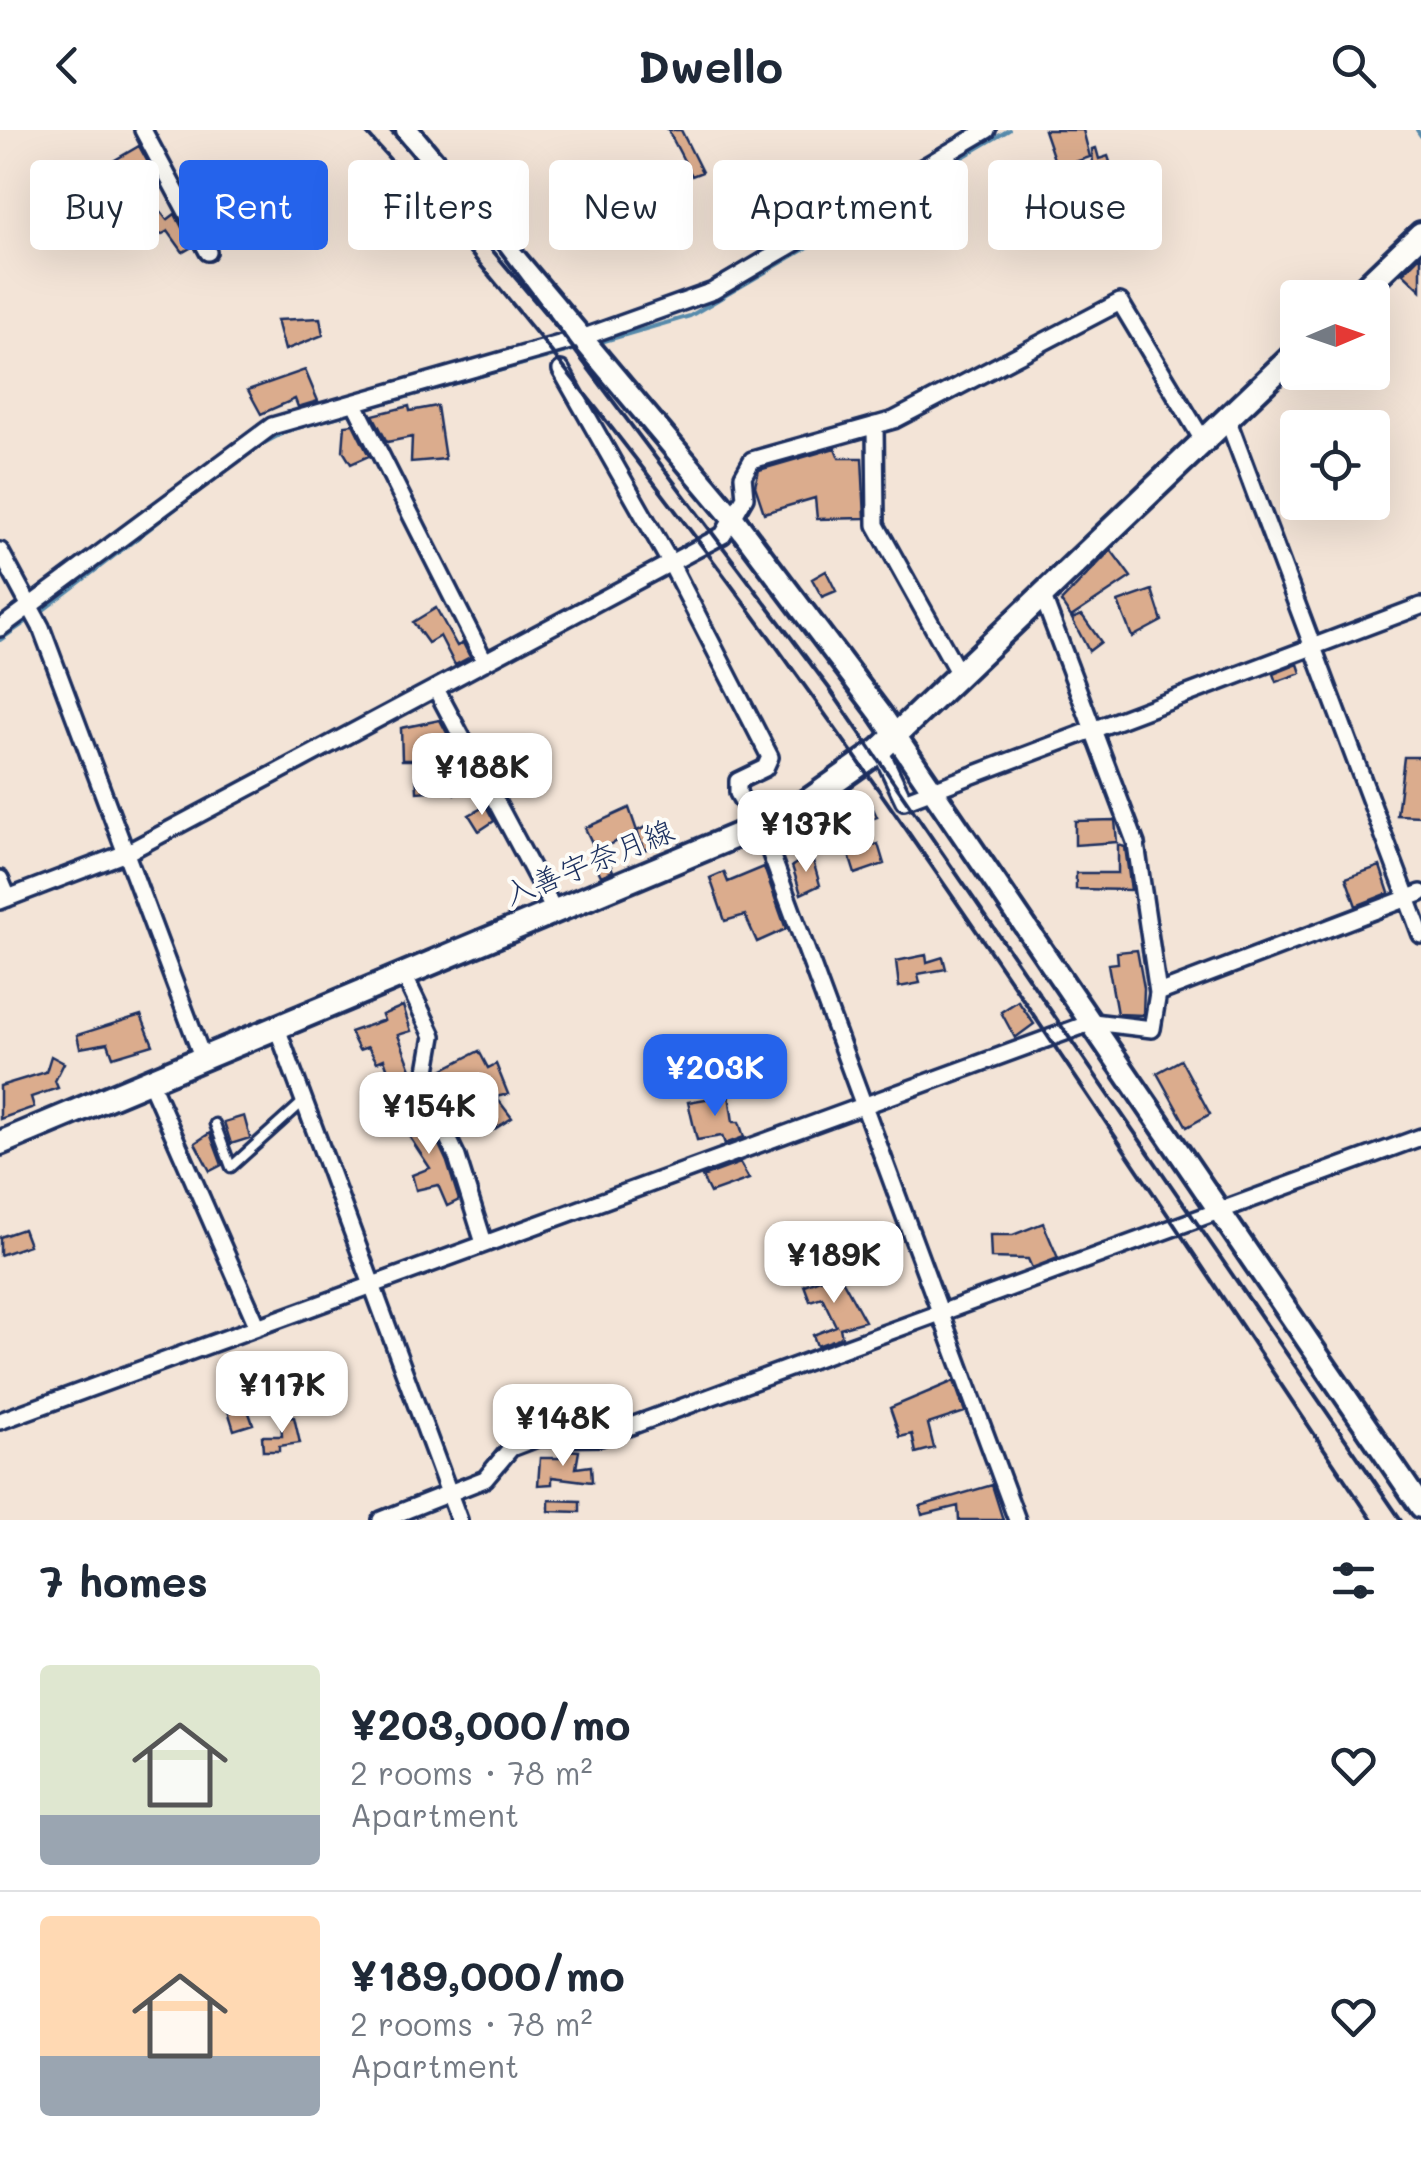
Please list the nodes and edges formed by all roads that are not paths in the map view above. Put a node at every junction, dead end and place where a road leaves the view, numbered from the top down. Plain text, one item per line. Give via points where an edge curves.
1 (143, 130) edge
2 (406, 130) edge
3 (987, 130) edge
4 (1421, 234) edge
5 (208, 252) dead end
6 (1373, 280) edge
7 (584, 337) junction
8 (1280, 368) edge
9 (561, 370) dead end
10 (355, 404) junction
11 (1227, 418) junction
12 (875, 424) junction
13 (1204, 442) junction
14 (732, 518) junction
15 (0, 551) edge
16 (671, 564) junction
17 (1043, 597) junction
18 (1421, 606) edge
19 (30, 608) junction
20 (0, 628) edge
21 (1316, 647) junction
22 (485, 662) junction
23 (959, 674) junction
24 (436, 689) junction
25 (1092, 730) junction
26 (888, 742) junction
27 (930, 790) junction
28 (757, 827) junction
29 (126, 853) junction
30 (0, 879) edge
31 (1414, 896) edge
32 (4, 900) edge
33 (554, 910) junction
34 (1421, 935) edge
35 (403, 973) junction
36 (1158, 993) junction
37 (1093, 1022) junction
38 (277, 1028) junction
39 (204, 1058) junction
40 (150, 1081) junction
41 (304, 1101) junction
42 (862, 1105) junction
43 (215, 1124) dead end
44 (1421, 1136) edge
45 (0, 1143) edge
46 (1221, 1210) junction
47 (484, 1243) junction
48 (375, 1285) junction
49 (940, 1315) junction
50 (257, 1325) junction
51 (0, 1421) edge
52 (450, 1494) junction
53 (1421, 1507) edge
54 (381, 1520) edge
55 (460, 1520) edge
56 (1017, 1520) edge

1 - 5 street
2 - 7 street
3 - 7 street via 713,290
4 - 6 main road
7 - 10 street
7 - 14 street
8 - 11 main road, 入善宇奈月線
9 - 16 street
10 - 19 street via 272,426
10 - 22 street
11 - 13 main road, 入善宇奈月線
11 - 21 street
12 - 13 street via 1120,302
12 - 14 street via 752,460 745,497
12 - 23 street via 876,525
13 - 17 main road, 入善宇奈月線
14 - 16 street via 723,535
14 - 26 street
15 - 19 street
16 - 22 street
16 - 28 street via 770,757 765,768 738,780
17 - 23 main road, 入善宇奈月線
17 - 25 street
18 - 21 street
19 - 20 street
19 - 29 street
21 - 25 street
21 - 31 street
22 - 24 street
23 - 26 main road, 入善宇奈月線
24 - 29 street
24 - 33 street
25 - 27 street
25 - 36 street via 1136,844
26 - 27 street
26 - 28 main road, 入善宇奈月線 via 808,801
27 - 37 street
28 - 33 main road, 入善宇奈月線
28 - 42 street
29 - 32 street
29 - 39 street
30 - 32 street
31 - 34 street
31 - 36 street
33 - 35 main road, 入善宇奈月線
35 - 38 main road, 入善宇奈月線
35 - 47 street via 433,1036 424,1088 457,1156
36 - 37 street via 1152,1028
37 - 42 street
37 - 46 street
38 - 39 main road, 入善宇奈月線
38 - 41 street
39 - 40 main road, 入善宇奈月線
40 - 45 main road, 入善宇奈月線
40 - 50 street
41 - 43 lane via 231,1167
41 - 48 street
42 - 47 street
42 - 49 street
44 - 46 street
46 - 49 street
46 - 53 street
47 - 48 street
48 - 50 street
48 - 52 street
49 - 52 street via 601,1437 537,1438 511,1448 485,1479
49 - 56 street
50 - 51 street
52 - 54 street
52 - 55 street

